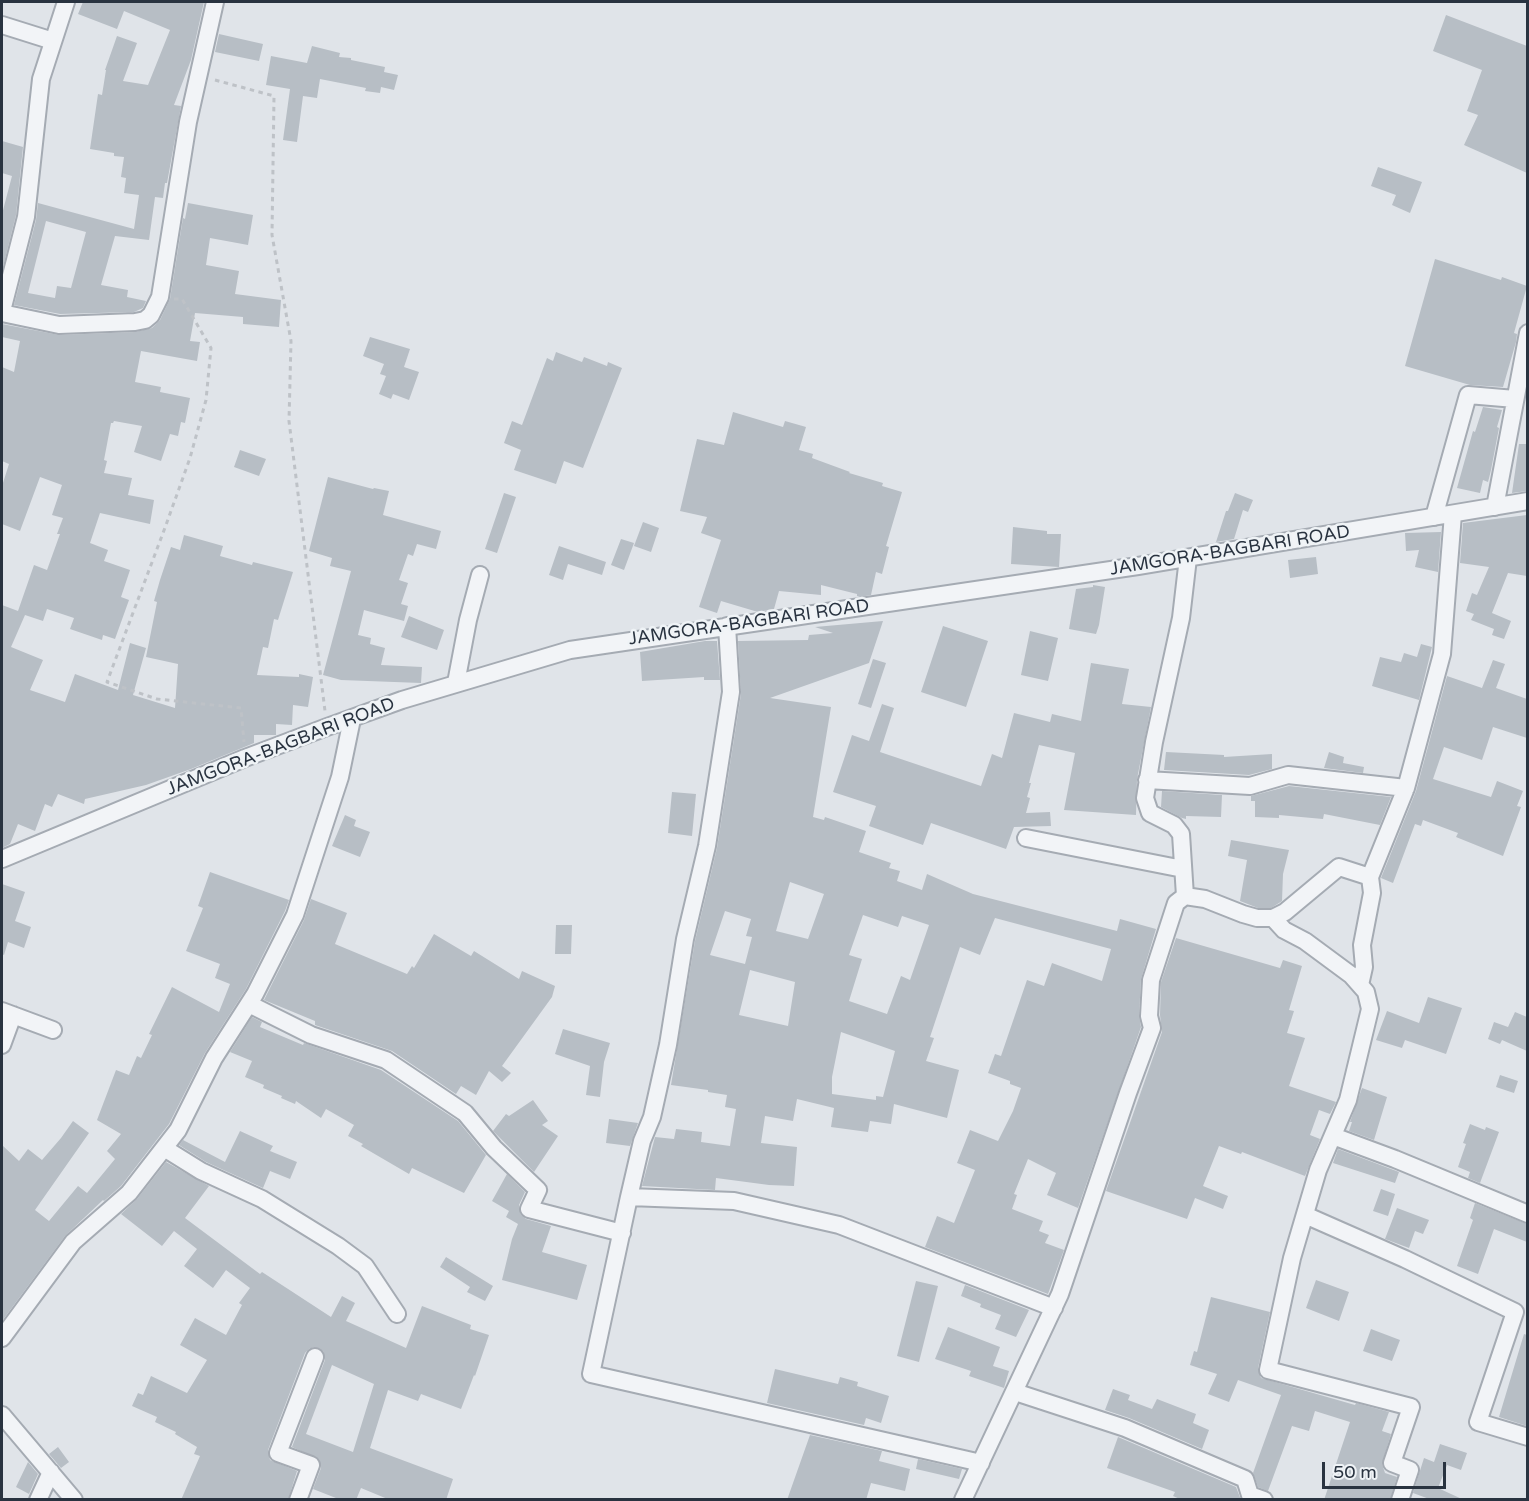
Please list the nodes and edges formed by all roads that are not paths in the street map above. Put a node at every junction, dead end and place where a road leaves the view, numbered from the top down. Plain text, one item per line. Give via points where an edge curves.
1 (66, 2) edge
2 (215, 2) edge
3 (2, 25) edge
4 (53, 41) junction
5 (2, 312) edge
6 (1527, 333) edge
7 (1515, 399) junction
8 (1527, 501) edge
9 (1495, 507) junction
10 (1453, 514) junction
11 (1434, 517) junction
12 (1188, 558) junction
13 (480, 575) dead end
14 (727, 626) junction
15 (456, 683) junction
16 (352, 719) junction
17 (1147, 780) junction
18 (1406, 788) junction
19 (1026, 838) dead end
20 (2, 859) edge
21 (1183, 869) junction
22 (1370, 877) junction
23 (1185, 896) junction
24 (1273, 918) junction
25 (1359, 985) junction
26 (249, 1004) junction
27 (7, 1013) edge
28 (53, 1030) dead end
29 (2, 1045) edge
30 (1333, 1136) junction
31 (164, 1148) junction
32 (629, 1197) junction
33 (1527, 1214) edge
34 (1305, 1215) junction
35 (622, 1233) junction
36 (1054, 1308) junction
37 (397, 1314) dead end
38 (2, 1338) edge
39 (315, 1357) dead end
40 (1015, 1392) junction
41 (2, 1415) edge
42 (1527, 1437) edge
43 (981, 1463) junction
44 (51, 1472) junction
45 (1246, 1482) junction
46 (38, 1500) edge
47 (74, 1500) edge
48 (298, 1500) edge
49 (963, 1500) edge
50 (1240, 1500) edge
51 (1264, 1500) edge
52 (1400, 1500) edge

1 - 4 street
2 - 5 street via 173,206 160,297 151,315 135,322 100,325 59,324
3 - 4 street
4 - 5 street via 41,79 26,218
6 - 7 street
7 - 9 street
7 - 11 street via 1468,395
8 - 9 street, JAMGORA-BAGBARI ROAD
9 - 10 street, JAMGORA-BAGBARI ROAD
10 - 11 street, JAMGORA-BAGBARI ROAD
10 - 18 street via 1442,654
11 - 12 street, JAMGORA-BAGBARI ROAD
12 - 14 street, JAMGORA-BAGBARI ROAD
12 - 17 street via 1181,618
13 - 15 street
14 - 15 street, JAMGORA-BAGBARI ROAD via 570,650
14 - 32 street via 730,692 707,846 685,939 659,1086
15 - 16 street, JAMGORA-BAGBARI ROAD
16 - 20 street, JAMGORA-BAGBARI ROAD via 245,758
16 - 26 street via 340,777 295,915
17 - 18 street via 1250,786 1288,775
17 - 21 street via 1145,798 1150,813 1174,825 1181,834
18 - 22 street
19 - 21 street
21 - 23 street
22 - 24 street via 1339,867 1286,912
22 - 25 street via 1372,893
23 - 24 street via 1257,918
23 - 36 street via 1176,903 1151,980 1152,1028
24 - 25 street via 1284,930 1335,962
25 - 30 street via 1366,992 1370,1009 1348,1100
26 - 31 street
26 - 35 street via 311,1035 386,1060 465,1113 537,1190 529,1209
27 - 28 street
27 - 29 street
30 - 33 street
30 - 34 street
31 - 37 street via 201,1171 262,1199 338,1246 365,1266
31 - 38 street via 129,1193 73,1242
32 - 35 street
32 - 36 street via 734,1201 838,1225
34 - 42 street via 1515,1312 1478,1422
34 - 52 street via 1268,1370 1411,1407 1392,1463 1410,1470
35 - 43 street via 591,1374
36 - 40 street
39 - 48 street via 278,1453 311,1465
40 - 43 street
40 - 45 street via 1125,1428
41 - 44 street
43 - 49 street
44 - 46 street
44 - 47 street
45 - 50 street
45 - 51 street via 1251,1495

